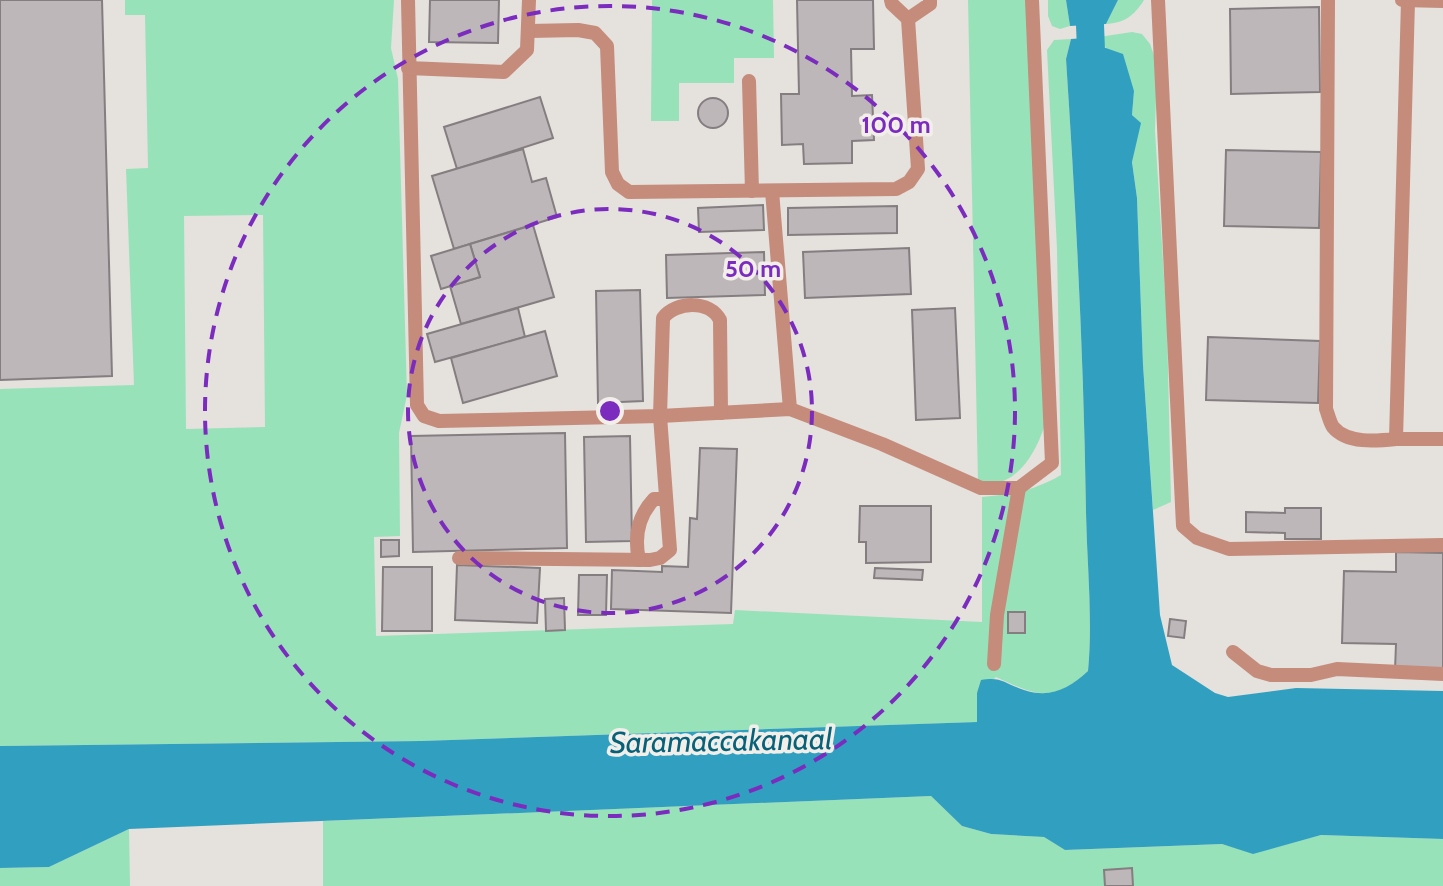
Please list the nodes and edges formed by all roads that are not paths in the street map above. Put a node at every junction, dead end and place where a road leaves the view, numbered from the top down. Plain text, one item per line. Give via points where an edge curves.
1 (408, 0) edge
2 (529, 0) edge
3 (891, 0) edge
4 (930, 0) edge
5 (1032, 0) edge
6 (1158, 0) edge
7 (1328, 0) edge
8 (1405, 0) edge
9 (1443, 1) edge
10 (908, 19) junction
11 (529, 31) junction
12 (408, 68) junction
13 (749, 81) dead end
14 (752, 191) junction
15 (772, 191) junction
16 (790, 409) junction
17 (721, 413) junction
18 (660, 416) junction
19 (1396, 439) junction
20 (1443, 439) edge
21 (1019, 488) junction
22 (666, 499) junction
23 (1443, 545) edge
24 (459, 558) dead end
25 (639, 560) junction
26 (1233, 652) dead end
27 (994, 664) dead end
28 (1443, 674) edge

1 - 12 lane
2 - 11 lane
3 - 10 lane
4 - 10 lane
5 - 21 lane via 1052,463
6 - 23 lane via 1183,526 1197,538 1229,549
7 - 19 lane via 1326,409 1334,428 1350,438
8 - 9 lane
8 - 19 lane
10 - 15 lane via 918,169 909,182 896,189
11 - 12 lane via 527,50 504,72
11 - 14 lane via 595,33 607,46 612,172 629,192
12 - 18 lane via 417,405 424,416 439,421
13 - 14 lane
14 - 15 lane
15 - 16 lane
16 - 17 lane
16 - 21 lane via 981,488
17 - 18 lane
17 - 18 lane via 720,320 702,305 676,308 663,318
18 - 22 lane
19 - 20 lane
21 - 27 lane
22 - 25 lane via 654,499 645,509 637,532
22 - 25 lane via 670,550 660,558
24 - 25 lane
26 - 28 lane via 1271,675 1337,669

